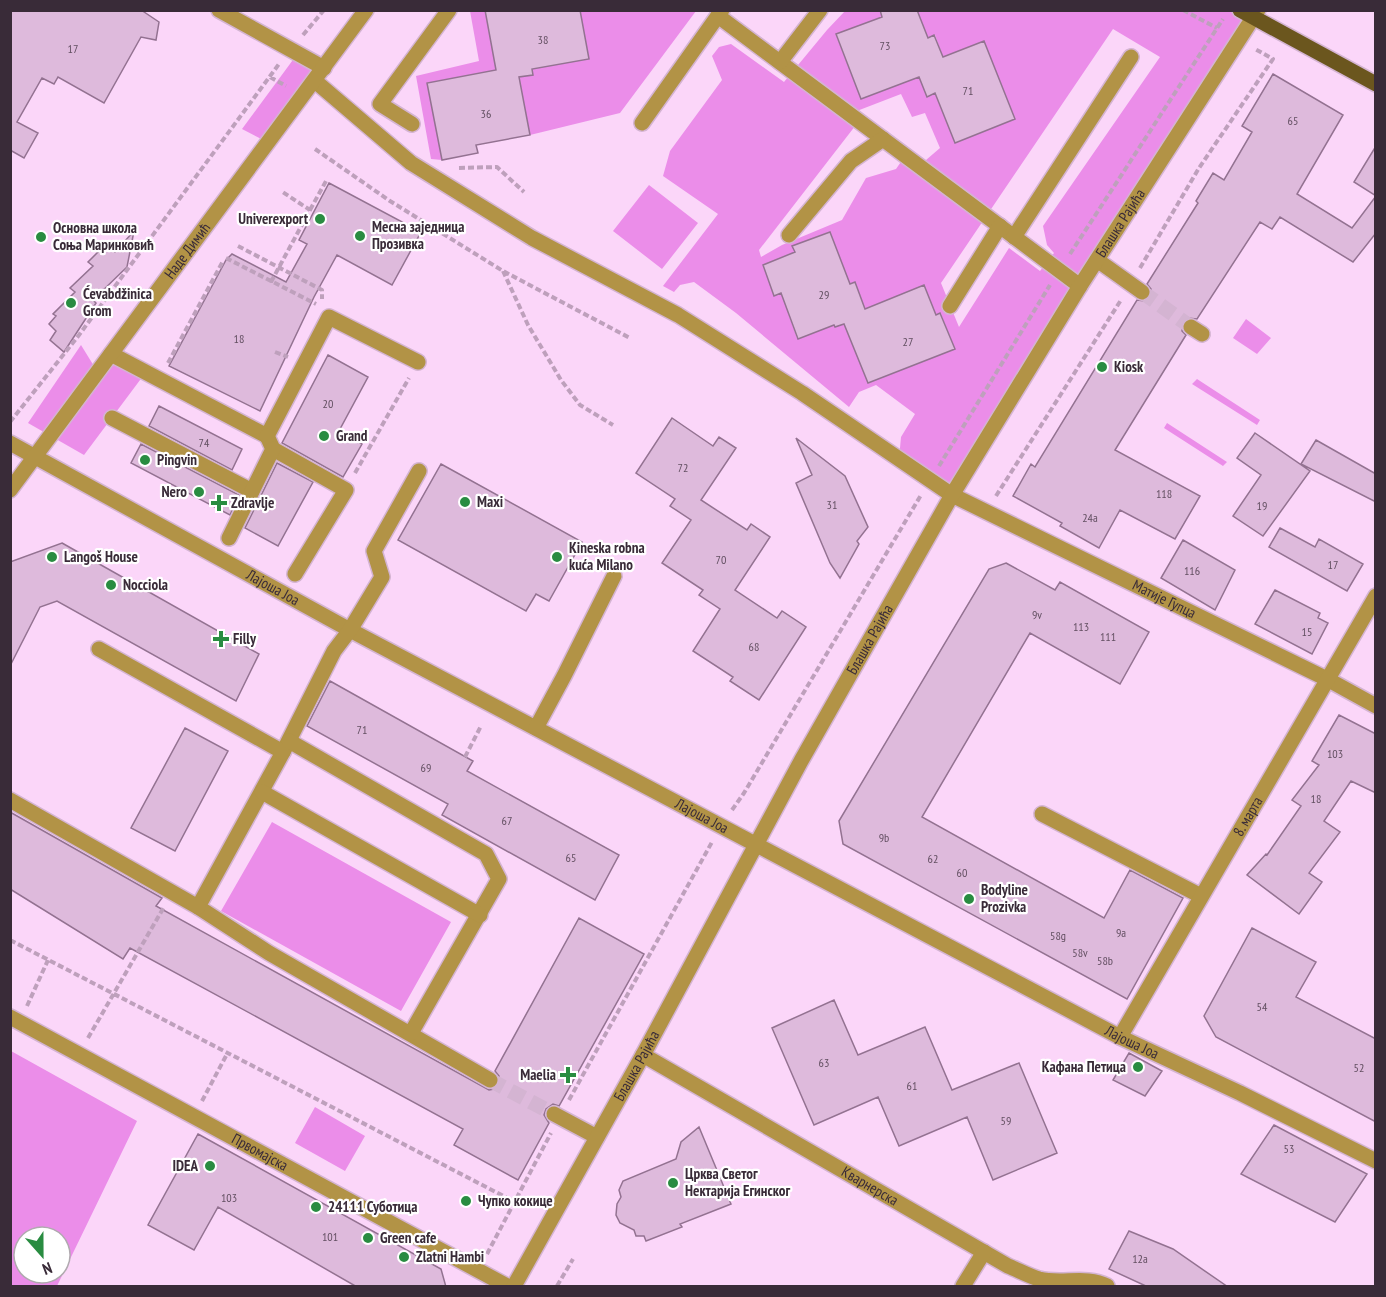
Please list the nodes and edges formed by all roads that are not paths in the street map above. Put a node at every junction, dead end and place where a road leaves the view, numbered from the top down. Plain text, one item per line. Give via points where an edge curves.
1 (219, 10) edge
2 (366, 10) edge
3 (449, 10) edge
4 (820, 10) edge
5 (720, 13) edge
6 (1250, 13) edge
7 (1131, 57) dead end
8 (780, 62) junction
9 (324, 68) junction
10 (315, 81) junction
11 (1376, 84) edge
12 (642, 123) dead end
13 (412, 124) dead end
14 (883, 139) junction
15 (1000, 226) junction
16 (789, 235) dead end
17 (1014, 237) junction
18 (1097, 260) junction
19 (1080, 286) junction
20 (1142, 292) tunnel mouth
21 (950, 306) dead end
22 (111, 354) junction
23 (418, 362) road end
24 (112, 418) dead end
25 (10, 443) edge
26 (270, 443) junction
27 (35, 458) junction
28 (419, 471) dead end
29 (10, 490) edge
30 (252, 491) junction
31 (952, 495) junction
32 (229, 538) dead end
33 (295, 574) dead end
34 (614, 576) dead end
35 (1376, 596) edge
36 (350, 630) junction
37 (99, 649) dead end
38 (1327, 679) junction
39 (1376, 706) edge
40 (536, 728) junction
41 (286, 747) junction
42 (262, 792) junction
43 (10, 800) edge
44 (1042, 814) dead end
45 (755, 845) junction
46 (1201, 896) junction
47 (198, 907) junction
48 (480, 915) junction
49 (15, 1019) edge
50 (411, 1033) junction
51 (1120, 1037) junction
52 (644, 1055) junction
53 (490, 1080) tunnel mouth
54 (557, 1116) tunnel mouth
55 (597, 1137) junction
56 (1376, 1161) edge
57 (984, 1252) junction
58 (507, 1287) edge
59 (513, 1287) edge
60 (963, 1287) edge
61 (1107, 1287) edge

1 - 9 street
2 - 9 street, Наде Димић
3 - 13 street via 380,104
4 - 8 street
5 - 8 street
5 - 12 street
6 - 11 main road
6 - 18 street, Блашка Рајића via 1239,40
7 - 17 street
8 - 14 street
9 - 10 street, Наде Димић
10 - 22 street, Наде Димић
10 - 31 street, Матије Гупца via 411,164 531,238 678,315
14 - 15 street
14 - 16 street via 851,161
15 - 17 street
15 - 21 street
17 - 19 street
18 - 19 street, Блашка Рајића
18 - 20 street
19 - 31 street, Блашка Рајића
22 - 26 street
22 - 27 street, Наде Димић
23 - 26 street via 329,317
24 - 30 street
25 - 27 street, Лајоша Јоа
26 - 30 street
26 - 33 street via 346,490
27 - 29 street, Наде Димић
27 - 36 street, Лајоша Јоа
28 - 36 street via 374,551 382,577
30 - 32 street
31 - 38 street, Матије Гупца
31 - 45 street, Блашка Рајића
34 - 40 street
35 - 38 street, 8. марта
36 - 40 street, Лајоша Јоа
36 - 41 street via 334,651
37 - 41 street
38 - 39 street, Матије Гупца
38 - 46 street, 8. марта
40 - 45 street, Лајоша Јоа
41 - 42 street
41 - 48 street via 486,854 499,879
42 - 47 street
42 - 48 street
43 - 47 street
44 - 46 street
45 - 51 street, Лајоша Јоа
45 - 52 street, Блашка Рајића
46 - 51 street, 8. марта
47 - 50 street via 269,953
48 - 50 street
49 - 58 street, Првомајска
50 - 53 street
51 - 56 street, Лајоша Јоа
52 - 55 street, Блашка Рајића
52 - 57 street, Кварнерска
54 - 55 street
55 - 59 street, Блашка Рајића
57 - 60 street
57 - 61 street, Кварнерска via 1040,1280 1075,1280

